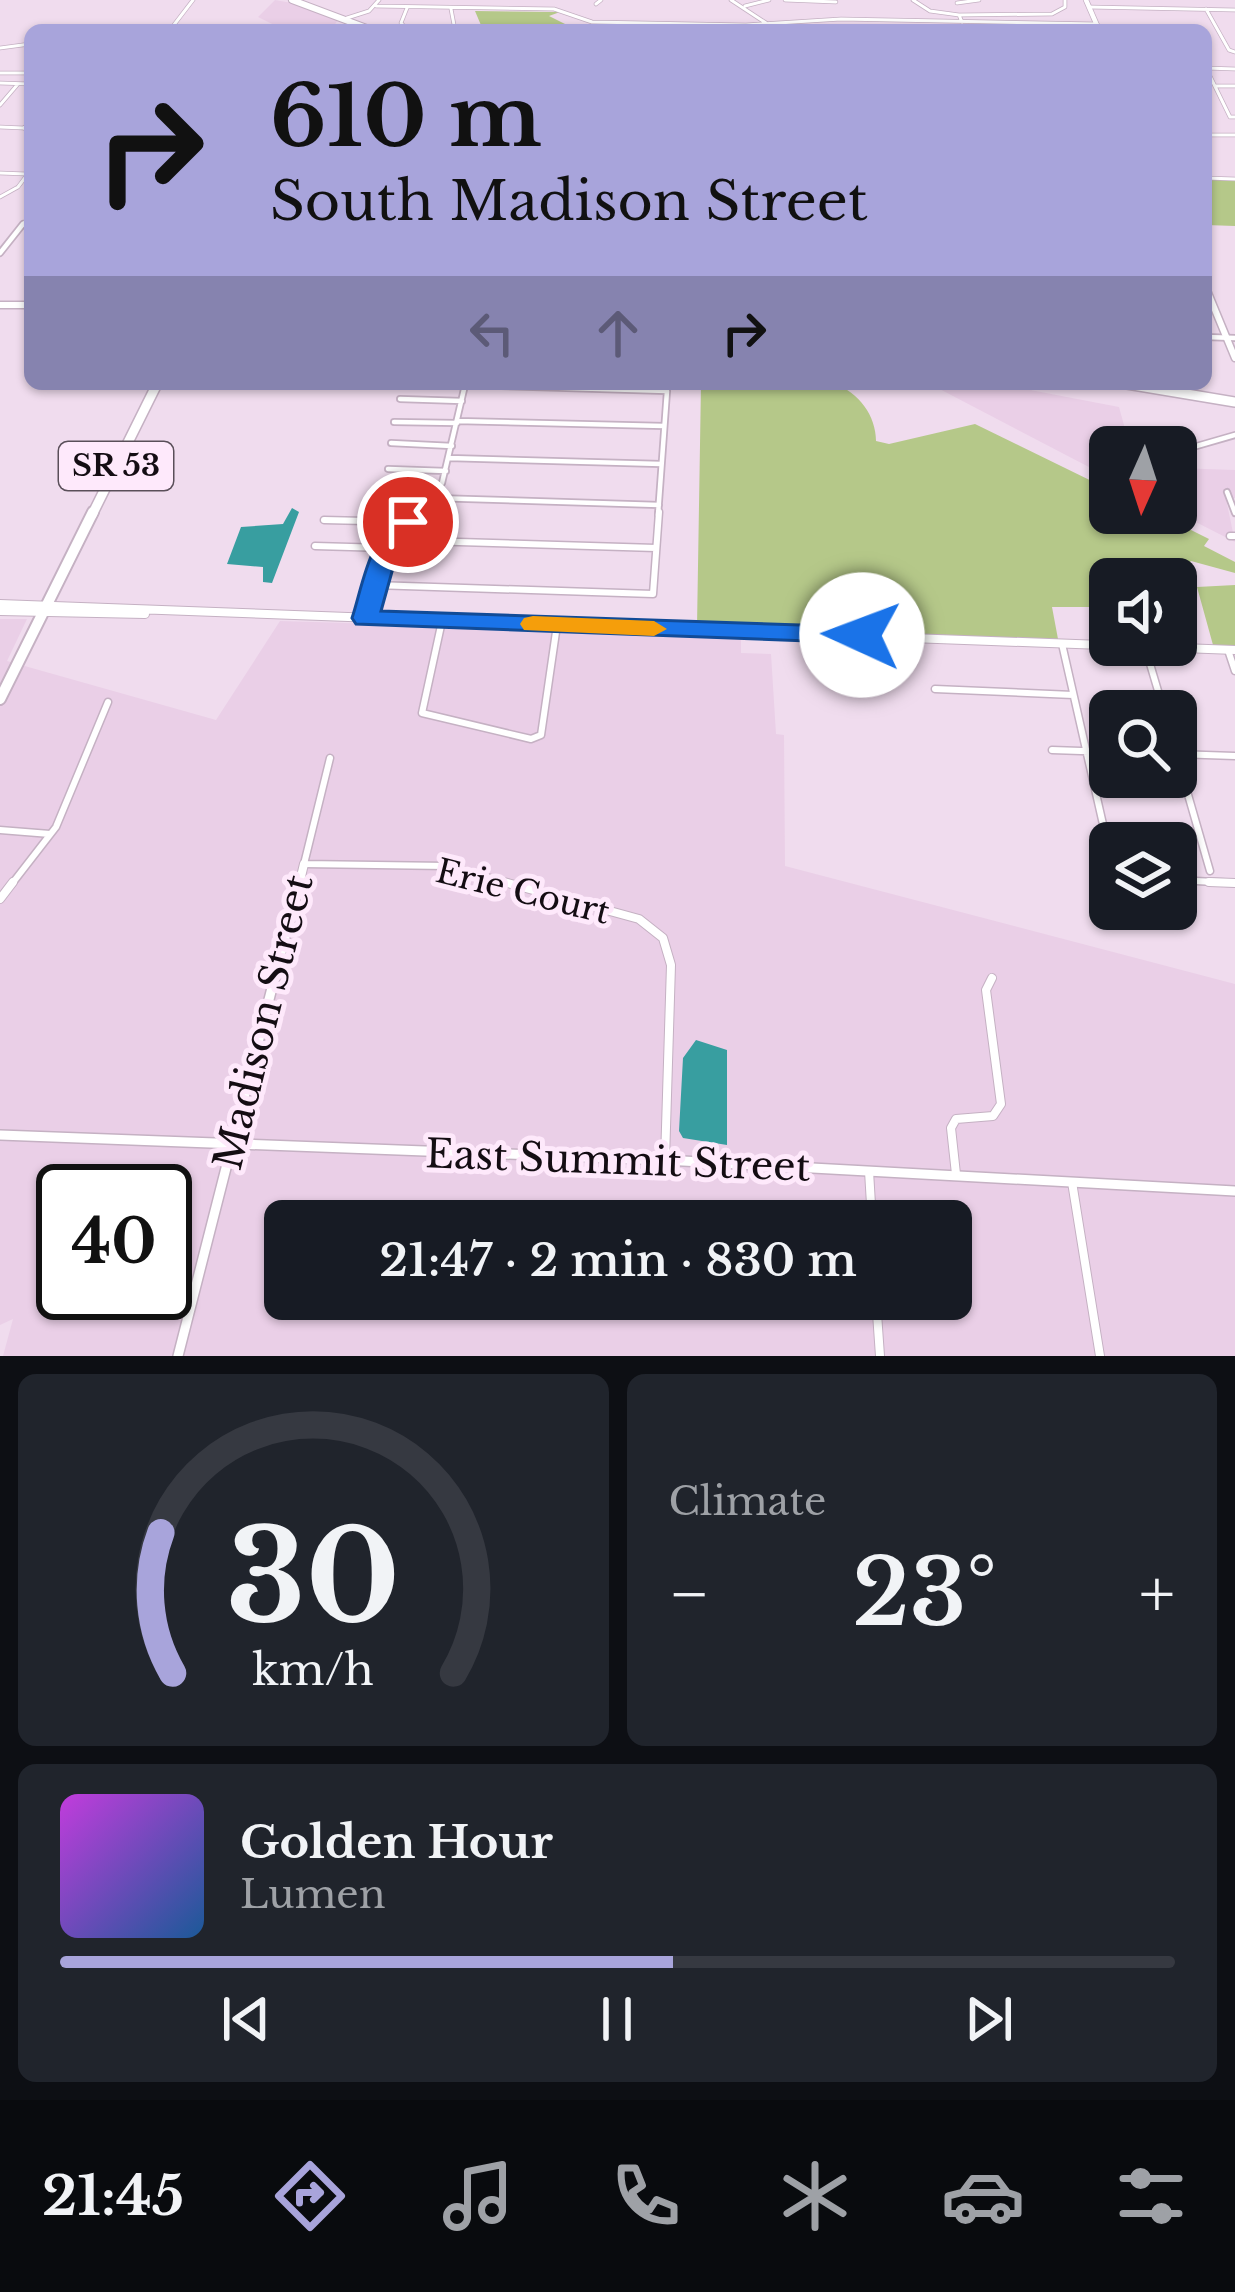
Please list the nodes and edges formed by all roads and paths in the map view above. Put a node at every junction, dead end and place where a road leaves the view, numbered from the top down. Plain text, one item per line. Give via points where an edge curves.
1 (193, 0) edge
2 (292, 0) edge
3 (546, 0) edge
4 (731, 0) edge
5 (770, 0) edge
6 (785, 0) edge
7 (913, 0) edge
8 (979, 0) edge
9 (1065, 0) edge
10 (376, 2) edge
11 (836, 2) edge
12 (752, 3) edge
13 (957, 3) dead end
14 (1088, 3) edge
15 (742, 4) edge
16 (390, 7) junction
17 (407, 8) junction
18 (544, 8) junction
19 (451, 9) junction
20 (1207, 9) junction
21 (369, 10) junction
22 (1235, 10) edge
23 (752, 17) junction
24 (961, 18) junction
25 (347, 19) junction
26 (592, 22) joint
27 (175, 24) edge
28 (341, 24) edge
29 (358, 24) edge
30 (402, 24) edge
31 (454, 24) edge
32 (695, 24) edge
33 (747, 24) edge
34 (766, 24) joint
35 (1052, 24) edge
36 (1232, 51) edge
37 (1212, 80) edge
38 (0, 83) edge
39 (17, 84) junction
40 (24, 84) edge
41 (1215, 86) junction
42 (1235, 86) edge
43 (1223, 102) junction
44 (1235, 102) edge
45 (0, 104) edge
46 (1233, 117) edge
47 (24, 179) edge
48 (0, 197) edge
49 (24, 223) edge
50 (0, 253) edge
51 (1212, 308) edge
52 (1231, 337) edge
53 (1235, 358) edge
54 (154, 390) edge
55 (465, 390) edge
56 (634, 390) edge
57 (1165, 390) edge
58 (400, 399) dead end
59 (462, 400) junction
60 (1235, 401) edge
61 (394, 422) dead end
62 (457, 422) junction
63 (664, 427) junction
64 (1235, 434) edge
65 (391, 443) dead end
66 (1197, 445) edge
67 (452, 446) junction
68 (449, 458) junction
69 (662, 464) junction
70 (388, 469) dead end
71 (446, 471) junction
72 (380, 494) dead end
73 (435, 497) junction
74 (1231, 497) edge
75 (658, 505) junction
76 (1235, 513) edge
77 (324, 520) dead end
78 (408, 522) junction
79 (391, 540) junction
80 (315, 546) dead end
81 (386, 548) junction
82 (656, 548) junction
83 (374, 585) junction
84 (0, 607) edge
85 (44, 609) junction
86 (365, 618) junction
87 (442, 621) junction
88 (557, 625) junction
89 (1062, 644) junction
90 (1089, 645) edge
91 (1197, 649) edge
92 (1231, 650) edge
93 (1235, 671) edge
94 (935, 689) dead end
95 (1073, 694) junction
96 (0, 699) edge
97 (108, 702) dead end
98 (1052, 750) dead end
99 (1086, 751) junction
100 (1089, 751) edge
101 (1197, 755) edge
102 (1235, 756) edge
103 (330, 758) dead end
104 (1189, 798) edge
105 (1102, 822) edge
106 (0, 830) edge
107 (51, 834) junction
108 (304, 864) junction
109 (1210, 871) dead end
110 (1197, 881) edge
111 (1235, 883) edge
112 (0, 898) edge
113 (992, 978) dead end
114 (0, 1135) edge
115 (231, 1146) junction
116 (665, 1160) junction
117 (869, 1172) junction
118 (956, 1174) junction
119 (1072, 1182) junction
120 (1235, 1191) edge
121 (871, 1200) edge
122 (877, 1320) edge
123 (178, 1356) edge
124 (880, 1356) edge
125 (1100, 1356) edge

1 - 27 street
2 - 25 main road
3 - 18 street
4 - 15 street
5 - 12 street
6 - 11 street
7 - 24 street
8 - 13 street
9 - 24 street via 1050,14
10 - 16 street
10 - 21 street
12 - 15 street
14 - 20 street
15 - 23 street
16 - 17 street
16 - 21 street
17 - 19 street
17 - 30 street
18 - 19 street
18 - 26 street
19 - 31 street
20 - 22 street
20 - 36 street
21 - 25 street
23 - 33 street
23 - 34 street
24 - 34 street
24 - 35 street
25 - 28 main road
25 - 29 main road
26 - 32 street
37 - 41 street
38 - 39 street
39 - 40 street
39 - 45 street
41 - 42 street
41 - 43 street
43 - 44 street
43 - 46 street
47 - 48 street
49 - 50 street
51 - 52 street
52 - 53 street
54 - 85 main road, SR 53
55 - 59 street
56 - 63 street via 667,391
57 - 60 main road
58 - 59 street
59 - 62 street
61 - 62 street
62 - 63 street
62 - 67 street
63 - 69 street
64 - 66 street
65 - 67 street
67 - 68 street
68 - 69 street
68 - 71 street
69 - 75 street
70 - 71 street
71 - 73 street
72 - 73 street
73 - 75 street
73 - 78 street
74 - 76 street
75 - 82 street
77 - 78 street
78 - 79 street
79 - 81 street
79 - 82 street
80 - 81 street
81 - 83 street
82 - 83 street via 653,594
83 - 86 street
84 - 85 street
85 - 86 street
85 - 96 main road, SR 53
86 - 87 street
87 - 88 street
87 - 88 street via 422,713 507,736 538,737
88 - 89 street
89 - 90 street
89 - 95 street
91 - 92 street
92 - 93 street
94 - 95 street
95 - 99 street
97 - 107 street
98 - 99 street
99 - 100 street
99 - 105 street
101 - 102 street
103 - 108 street, Madison Street
104 - 109 street
106 - 107 street
107 - 112 street
108 - 115 street, Madison Street
108 - 116 street, Erie Court via 469,871 639,919 663,938 671,965
110 - 111 street
113 - 118 street via 986,990 1001,1104 993,1116 956,1119
114 - 115 street, East Summit Street
115 - 116 street, East Summit Street
115 - 123 street, Madison Street
116 - 117 street, East Summit Street
117 - 118 street, East Summit Street
117 - 121 street
118 - 119 street, East Summit Street
119 - 120 street, East Summit Street
119 - 125 street
122 - 124 street

